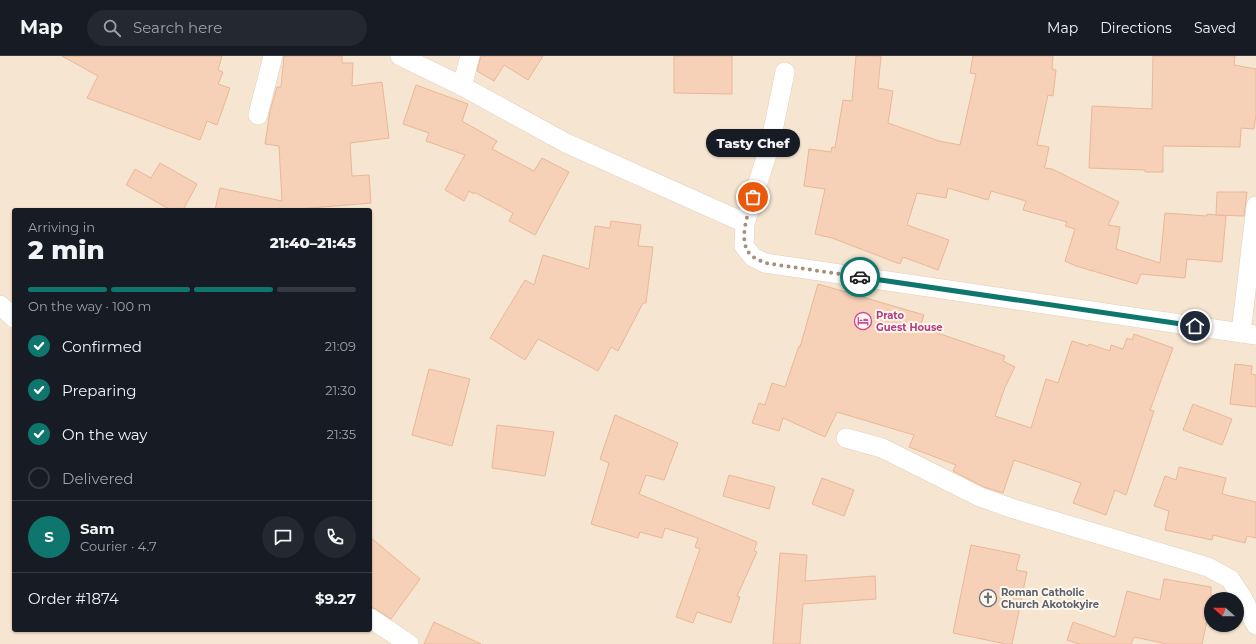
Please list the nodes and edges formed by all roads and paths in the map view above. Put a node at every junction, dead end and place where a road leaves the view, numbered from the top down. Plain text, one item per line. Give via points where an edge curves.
1 (273, 56) edge
2 (400, 56) edge
3 (470, 56) edge
4 (785, 72) dead end
5 (462, 86) junction
6 (258, 114) dead end
7 (1256, 206) edge
8 (745, 222) junction
9 (0, 305) edge
10 (12, 316) edge
11 (1248, 334) edge
12 (846, 438) dead end
13 (372, 619) edge
14 (1256, 625) edge
15 (409, 644) edge

1 - 6 street
2 - 5 street
3 - 5 street
4 - 8 street via 770,145
5 - 8 street via 566,143
7 - 11 street
8 - 11 street via 744,246 753,257 765,263
9 - 10 street
12 - 14 street via 882,448 987,500 1208,567 1230,579
13 - 15 street

